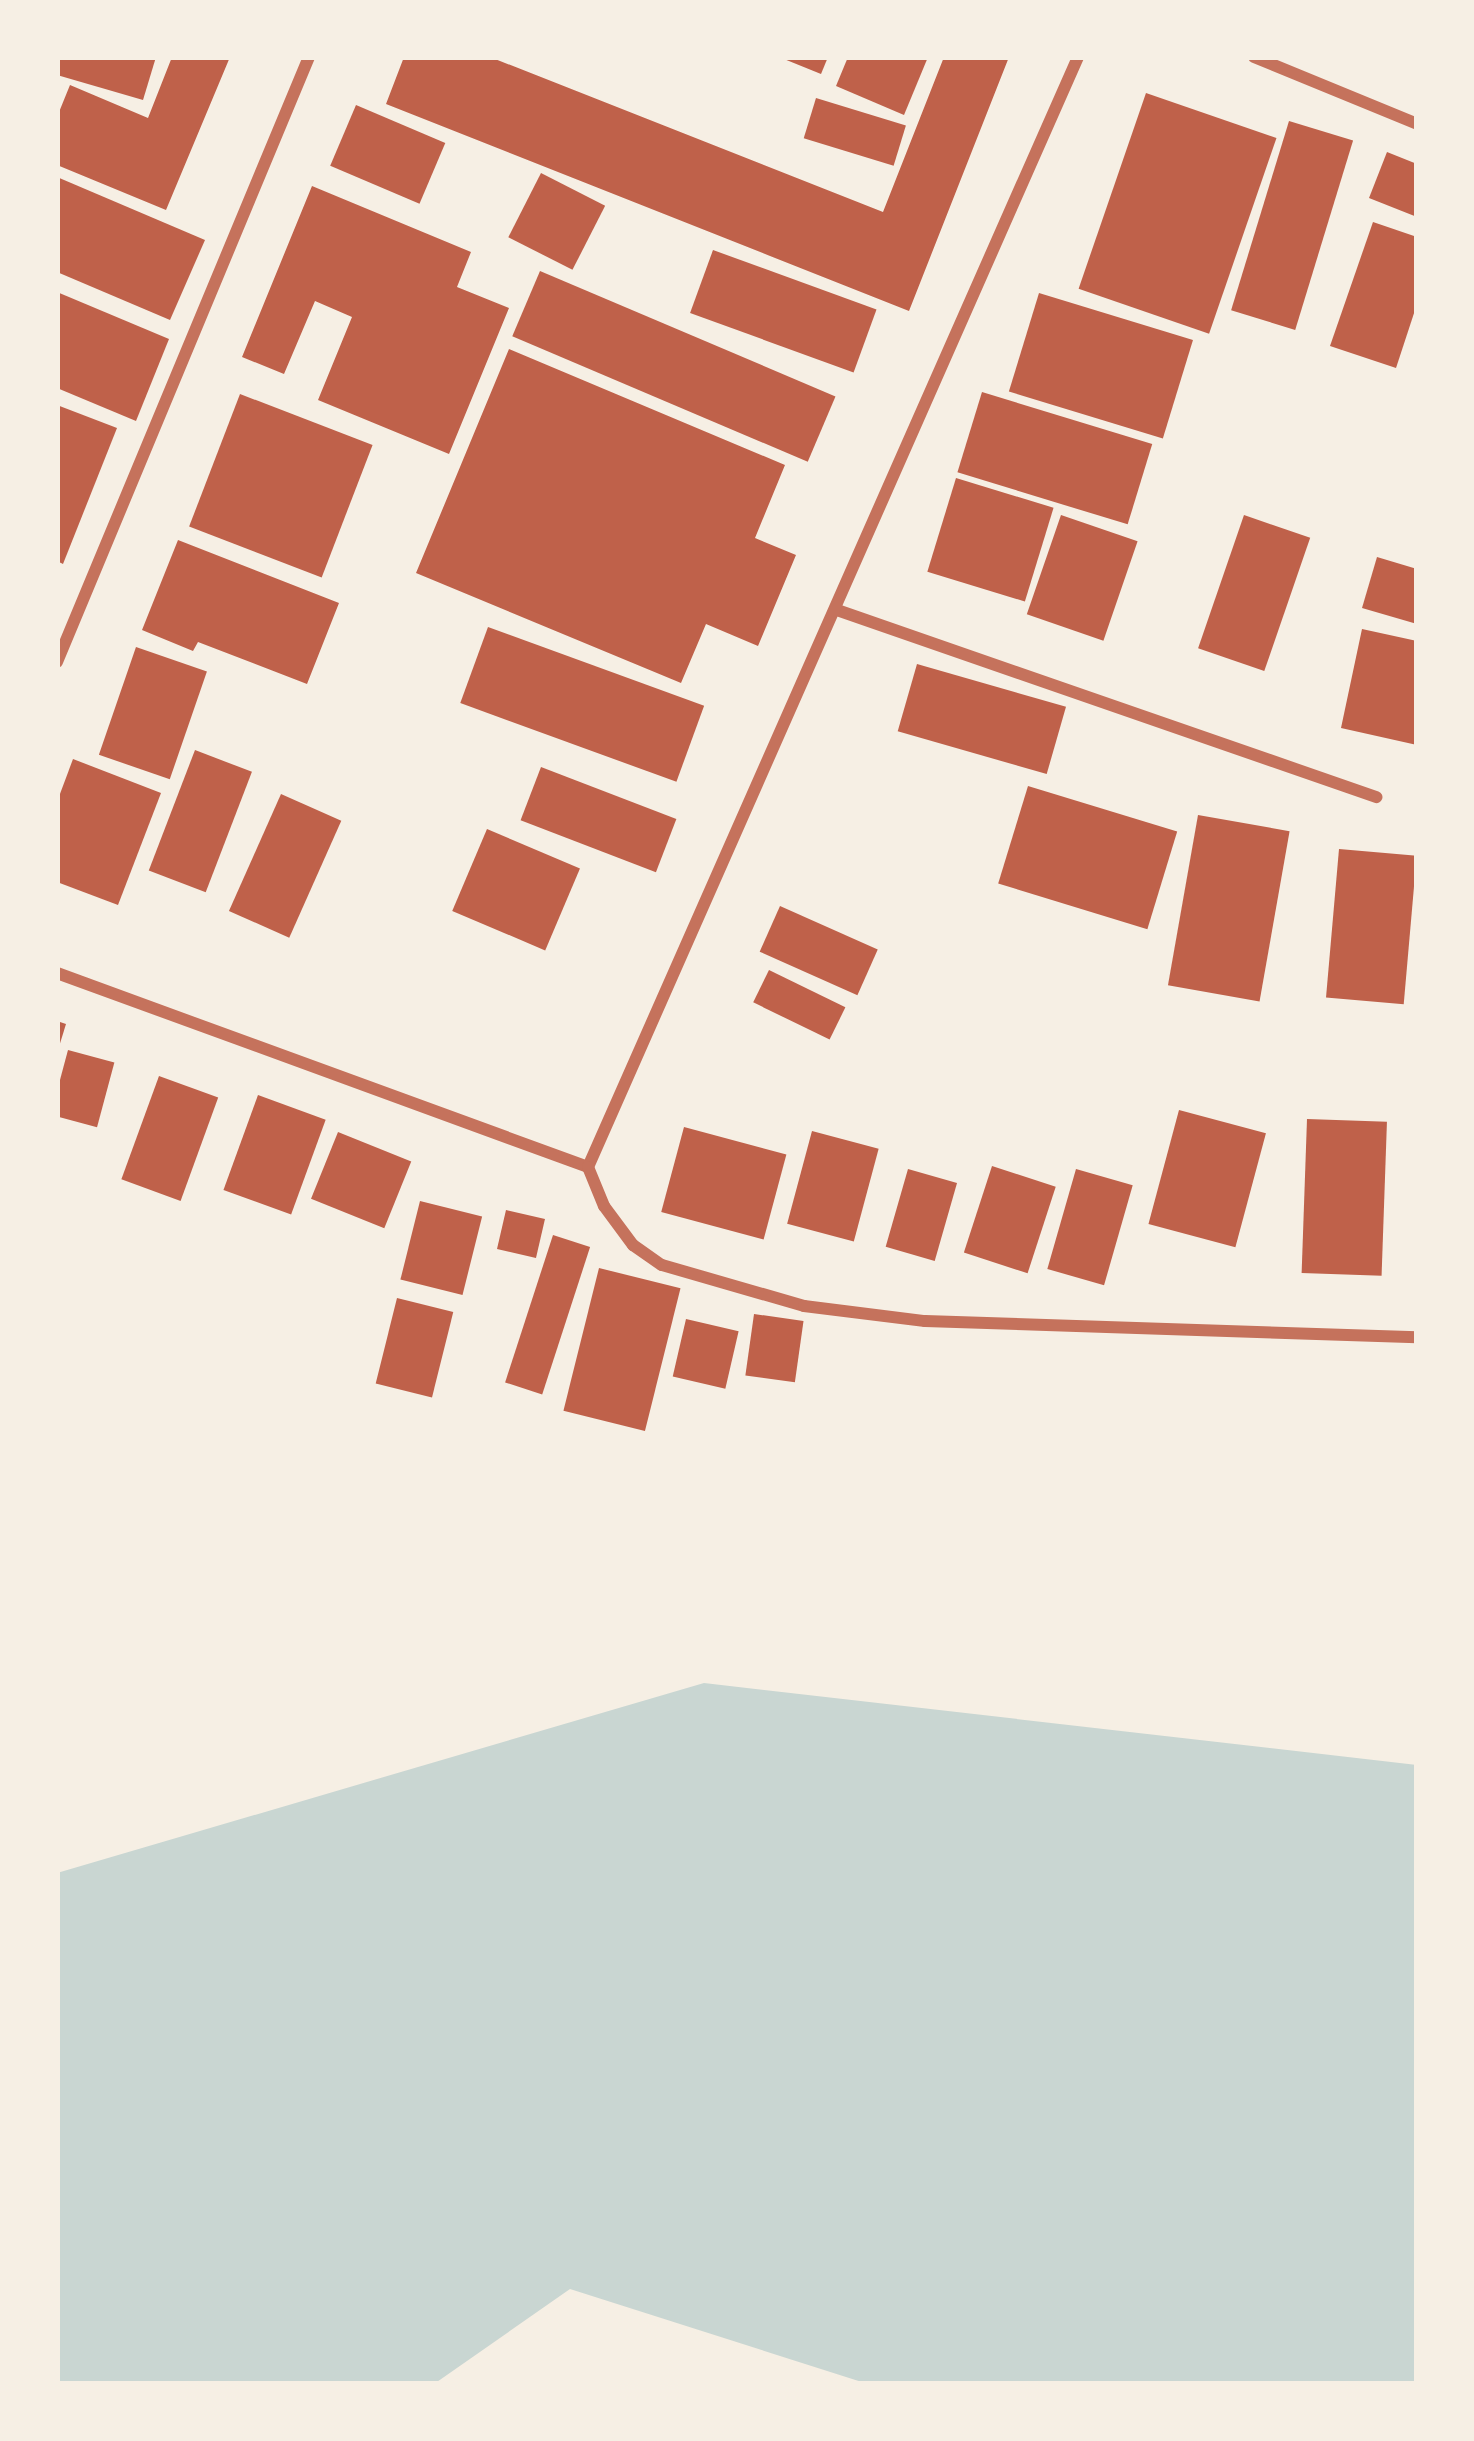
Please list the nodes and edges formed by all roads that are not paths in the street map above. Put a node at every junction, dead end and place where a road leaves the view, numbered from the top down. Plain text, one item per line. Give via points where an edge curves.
1 (309, 57) edge
2 (1078, 57) edge
3 (1254, 57) edge
4 (1417, 124) edge
5 (837, 610) junction
6 (57, 662) edge
7 (1376, 797) dead end
8 (57, 974) edge
9 (588, 1167) junction
10 (1417, 1337) edge

1 - 6 street
2 - 5 street
3 - 4 street
5 - 7 street
5 - 9 street
8 - 9 street
9 - 10 street via 613,1219 662,1265 804,1306 926,1321

